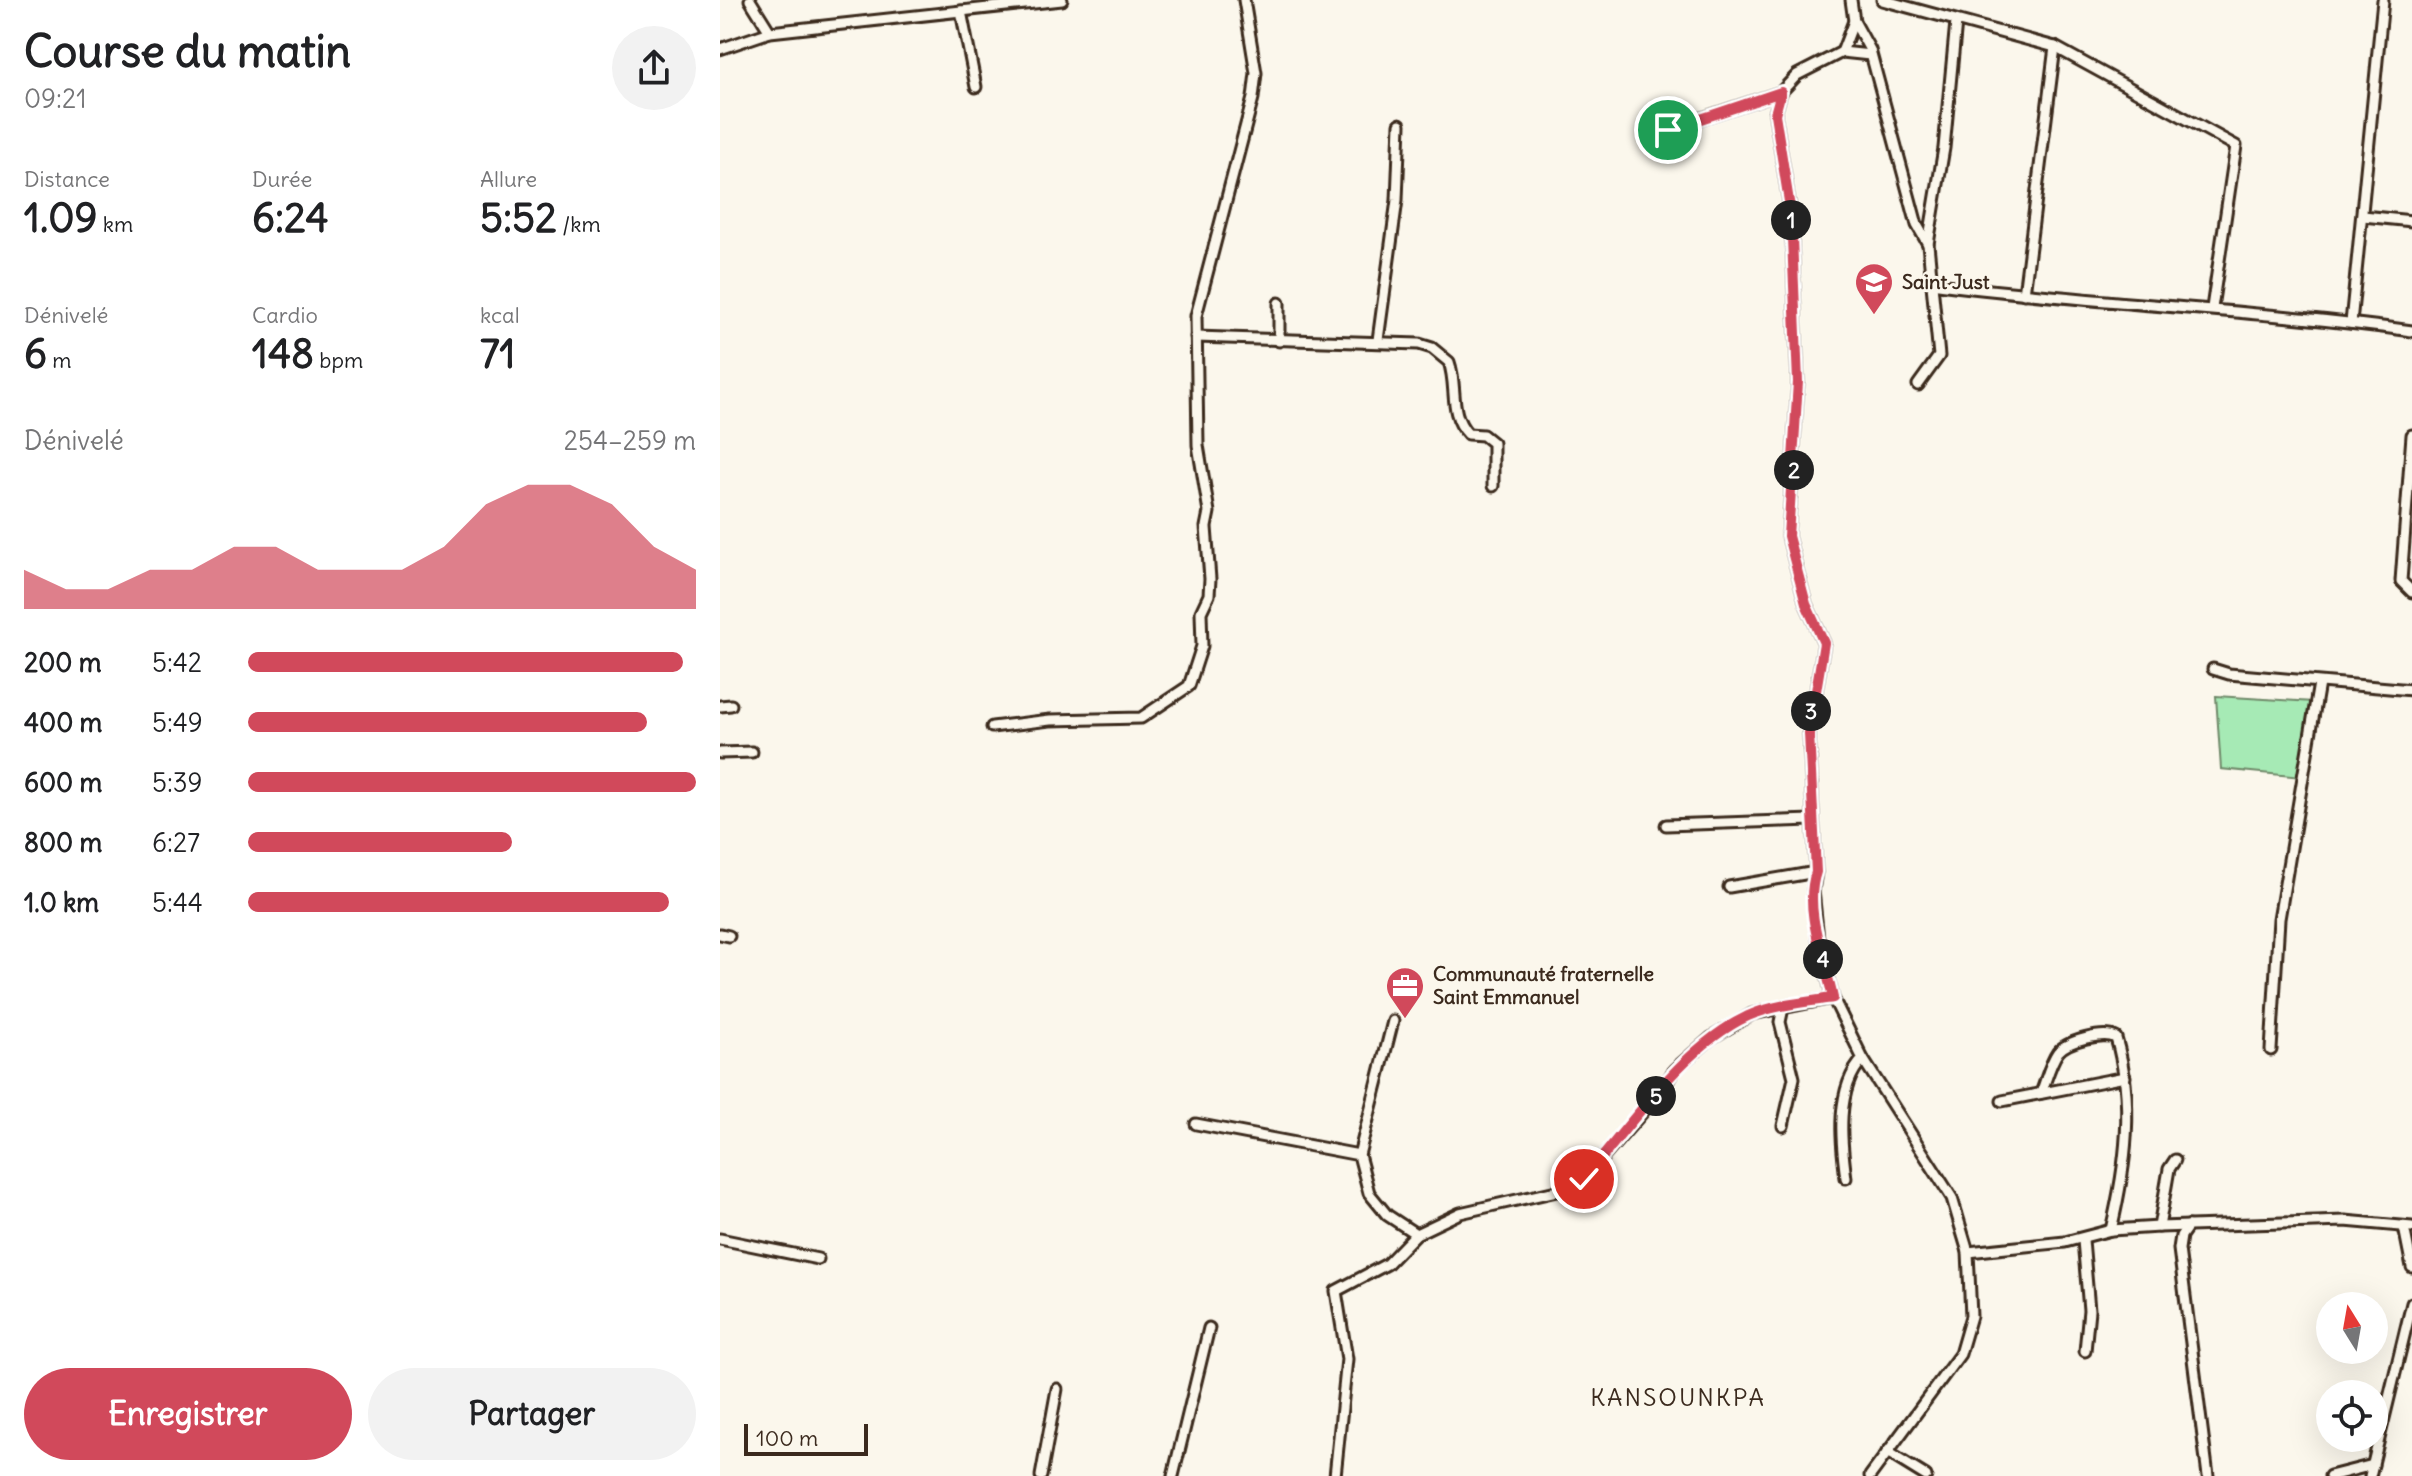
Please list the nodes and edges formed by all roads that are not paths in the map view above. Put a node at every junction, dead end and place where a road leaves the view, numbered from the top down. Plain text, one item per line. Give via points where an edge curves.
1 (750, 0) edge
2 (1062, 0) edge
3 (1244, 0) edge
4 (1851, 0) edge
5 (1882, 0) edge
6 (2383, 0) edge
7 (961, 11) junction
8 (1854, 21) junction
9 (1956, 22) junction
10 (770, 32) junction
11 (2055, 47) junction
12 (720, 49) edge
13 (1842, 52) junction
14 (1870, 55) junction
15 (976, 87) dead end
16 (1781, 92) junction
17 (1400, 124) dead end
18 (1648, 136) dead end
19 (2363, 216) junction
20 (2412, 221) edge
21 (1928, 244) junction
22 (1931, 283) junction
23 (2024, 294) junction
24 (1279, 303) dead end
25 (2212, 308) junction
26 (2351, 323) junction
27 (2412, 331) edge
28 (1196, 337) junction
29 (1378, 340) junction
30 (1279, 341) junction
31 (1918, 385) dead end
32 (2412, 435) edge
33 (1493, 486) dead end
34 (2412, 592) edge
35 (2213, 669) dead end
36 (2319, 683) junction
37 (2412, 690) edge
38 (992, 727) dead end
39 (752, 752) dead end
40 (720, 753) edge
41 (1812, 820) junction
42 (1666, 825) dead end
43 (1816, 872) junction
44 (1729, 887) dead end
45 (1833, 998) junction
46 (1783, 1008) junction
47 (1393, 1021) dead end
48 (2271, 1050) dead end
49 (1863, 1059) junction
50 (2125, 1077) junction
51 (2041, 1093) junction
52 (2002, 1101) dead end
53 (1196, 1124) dead end
54 (1783, 1126) dead end
55 (1359, 1155) junction
56 (2175, 1160) dead end
57 (1846, 1178) dead end
58 (2188, 1226) junction
59 (2159, 1227) junction
60 (2408, 1227) edge
61 (2111, 1230) junction
62 (1416, 1234) junction
63 (720, 1239) edge
64 (2083, 1240) junction
65 (1968, 1252) junction
66 (818, 1259) dead end
67 (2412, 1267) edge
68 (2412, 1303) edge
69 (1209, 1328) dead end
70 (2085, 1351) dead end
71 (1057, 1389) dead end
72 (1887, 1452) junction
73 (2373, 1465) junction
74 (1041, 1476) edge
75 (1173, 1476) edge
76 (1335, 1476) edge
77 (1870, 1476) edge
78 (1926, 1476) edge
79 (2208, 1476) edge
80 (2330, 1476) edge
81 (2370, 1476) edge

1 - 10 street
2 - 7 street
3 - 28 street via 1256,73 1253,98 1196,316
4 - 8 street
5 - 9 street
6 - 19 street
7 - 10 street
7 - 15 street
8 - 13 street
8 - 14 street
9 - 11 street via 1985,25
9 - 21 street
10 - 12 street
11 - 23 street
11 - 25 street via 2236,146
13 - 14 street
13 - 16 street via 1797,75
14 - 21 street via 1917,225
16 - 18 street
16 - 41 street via 1775,114 1791,214 1798,382 1788,544 1824,643 1809,733
17 - 29 street via 1397,200
19 - 20 street
19 - 26 street
21 - 22 street
22 - 23 street
22 - 31 street via 1939,356
23 - 25 street
24 - 30 street
25 - 26 street
26 - 27 street
28 - 30 street
28 - 38 street via 1198,445 1209,512 1210,579 1201,612 1202,646 1189,686 1141,718
29 - 30 street
29 - 33 street via 1426,345 1446,358 1461,426 1493,443
32 - 34 street via 2400,569 2401,581
35 - 36 street
36 - 37 street
36 - 48 street via 2279,919
39 - 40 street
41 - 42 street
41 - 43 street
43 - 44 street
43 - 45 street via 1818,939
45 - 46 street
45 - 49 street
46 - 54 street via 1780,1022 1794,1078
46 - 62 street via 1752,1014 1711,1038 1674,1070 1584,1179 1561,1190 1476,1207
47 - 55 street
49 - 57 street via 1843,1110
49 - 65 street via 1952,1198
50 - 51 street
50 - 51 street via 2116,1038 2093,1037 2059,1051
50 - 61 street via 2127,1137
51 - 52 street
53 - 55 street
55 - 62 street via 1369,1193 1387,1215
56 - 59 street
58 - 59 street
58 - 60 street via 2345,1221
58 - 79 street via 2179,1249
59 - 61 street
60 - 67 street
61 - 64 street
62 - 76 street via 1387,1264 1336,1291 1347,1359
63 - 66 street
64 - 65 street
64 - 70 street via 2089,1310
65 - 72 street via 1971,1316 1960,1354
68 - 73 street
69 - 75 street
71 - 74 street
72 - 77 street
72 - 78 street
73 - 80 street
73 - 81 street

